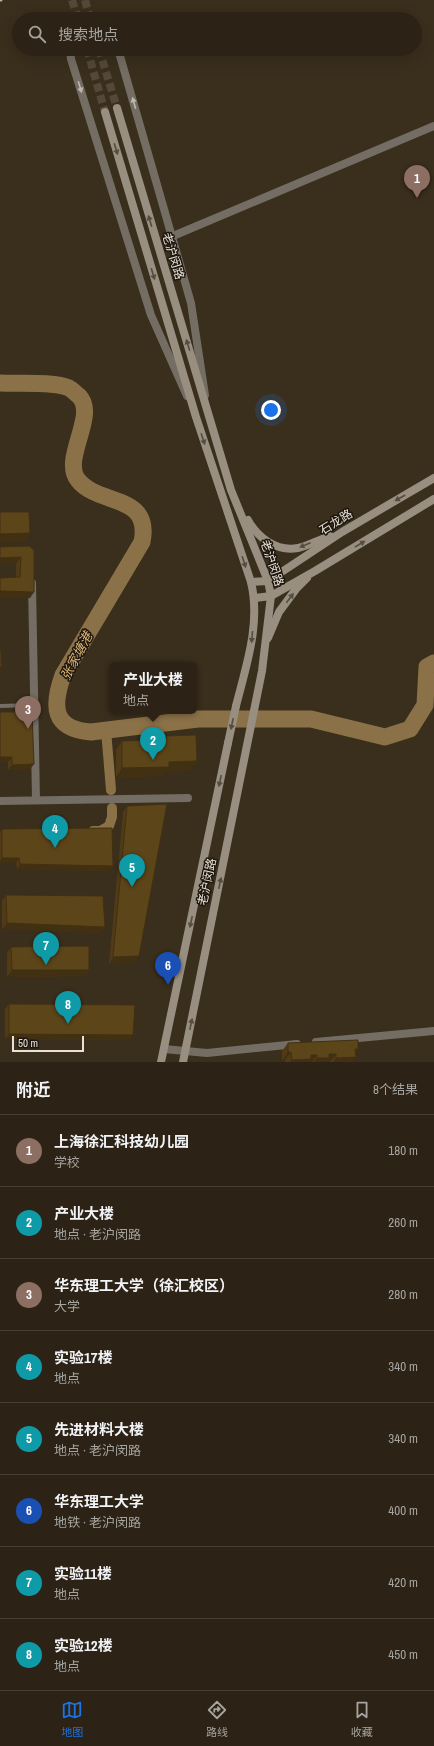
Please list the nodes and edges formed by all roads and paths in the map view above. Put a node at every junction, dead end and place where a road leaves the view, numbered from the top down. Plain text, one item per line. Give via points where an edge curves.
1 (72, 56) edge
2 (120, 56) edge
3 (117, 108) tunnel mouth
4 (105, 112) tunnel mouth
5 (434, 126) edge
6 (173, 236) junction
7 (208, 413) junction
8 (196, 417) junction
9 (434, 478) edge
10 (231, 490) junction
11 (434, 499) edge
12 (342, 532) junction
13 (315, 571) junction
14 (32, 573) edge
15 (268, 581) junction
16 (251, 582) junction
17 (271, 596) junction
18 (255, 598) junction
19 (265, 644) junction
20 (34, 705) junction
21 (0, 706) edge
22 (188, 798) dead end
23 (36, 800) junction
24 (0, 801) edge
25 (434, 1031) edge
26 (164, 1049) junction
27 (185, 1052) junction
28 (161, 1062) edge
29 (183, 1062) edge

1 -> 8 street via 151,315
6 -> 2 street
7 -> 3 main road, 老沪闵路
4 -> 8 main road, 老沪闵路
5 - 6 street
6 - 7 street via 191,303
7 - 10 main road, 老沪闵路
8 -> 16 main road, 老沪闵路
9 -> 12 main road, 石龙路
12 -> 10 main road via 298,548 273,545 258,535
10 - 15 main road, 老沪闵路
13 -> 11 main road
12 - 15 main road, 石龙路
13 - 17 main road
19 -> 13 main road via 279,612
14 - 20 street
15 - 16 main road
15 - 17 main road, 老沪闵路
16 - 18 main road, 老沪闵路
17 - 18 main road
17 - 19 main road, 老沪闵路
18 -> 26 main road, 老沪闵路, bridge via 252,641
27 -> 19 main road, 老沪闵路 via 256,706
20 - 21 lane
20 - 23 street
22 - 23 street
23 - 24 street
25 - 27 street via 207,1053
26 - 27 street
26 - 28 main road, 老沪闵路
27 - 29 main road, 老沪闵路

